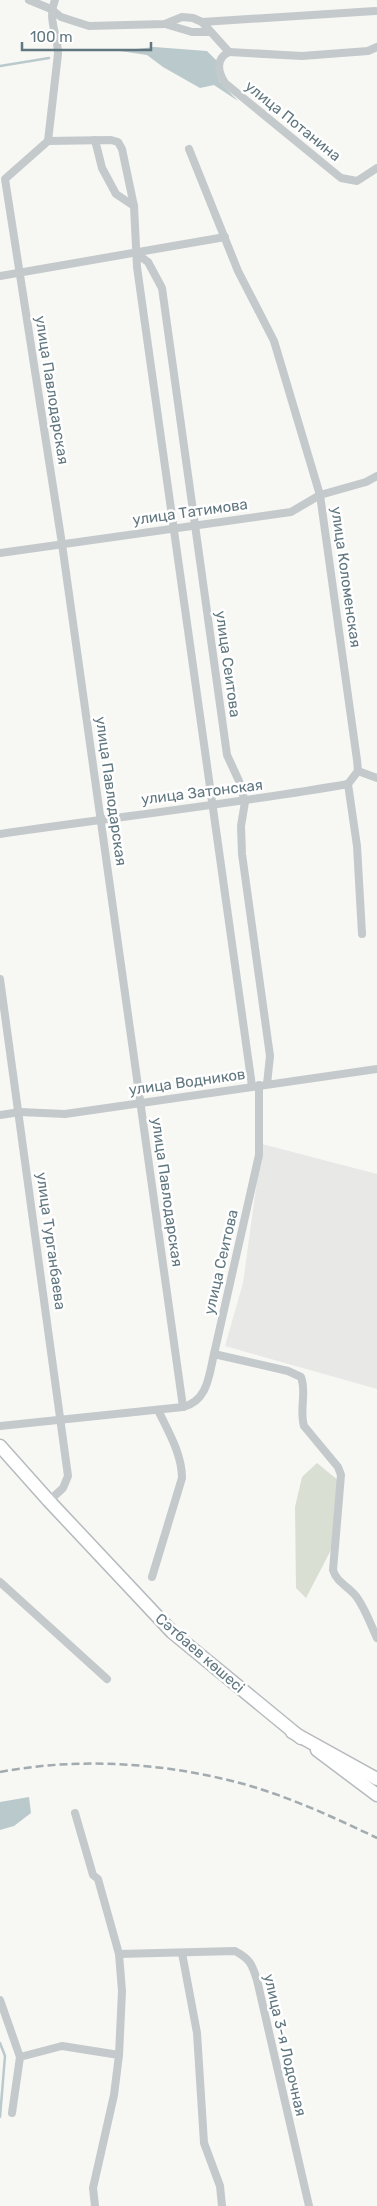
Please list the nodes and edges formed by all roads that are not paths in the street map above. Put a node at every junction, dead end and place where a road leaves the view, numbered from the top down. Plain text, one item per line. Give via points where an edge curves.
1 (29, 0) edge
2 (55, 0) edge
3 (51, 9) junction
4 (375, 11) dead end
5 (202, 22) junction
6 (166, 24) junction
7 (210, 32) junction
8 (377, 47) edge
9 (229, 52) junction
10 (95, 140) junction
11 (48, 141) junction
12 (189, 149) dead end
13 (377, 168) edge
14 (0, 172) edge
15 (5, 179) junction
16 (134, 206) junction
17 (225, 237) junction
18 (137, 254) junction
19 (20, 272) junction
20 (0, 276) edge
21 (377, 476) edge
22 (320, 495) junction
23 (194, 525) junction
24 (173, 529) junction
25 (62, 544) junction
26 (0, 553) edge
27 (358, 771) junction
28 (377, 778) edge
29 (348, 784) junction
30 (245, 802) junction
31 (212, 806) junction
32 (101, 819) junction
33 (0, 834) edge
34 (362, 934) dead end
35 (0, 979) edge
36 (377, 1069) edge
37 (259, 1085) junction
38 (140, 1102) junction
39 (20, 1112) junction
40 (0, 1115) edge
41 (214, 1354) junction
42 (183, 1407) junction
43 (158, 1410) junction
44 (62, 1420) junction
45 (0, 1426) edge
46 (0, 1446) edge
47 (49, 1501) junction
48 (152, 1577) dead end
49 (0, 1582) edge
50 (377, 1638) edge
51 (107, 1679) dead end
52 (292, 1732) junction
53 (377, 1779) edge
54 (377, 1795) edge
55 (75, 1813) dead end
56 (182, 1953) junction
57 (119, 1954) junction
58 (0, 2000) edge
59 (119, 2055) junction
60 (20, 2057) junction
61 (12, 2113) dead end
62 (95, 2206) edge
63 (222, 2206) edge
64 (309, 2206) edge

1 - 3 street
2 - 3 street
3 - 6 street via 62,17 89,26
3 - 11 street via 58,54
4 - 5 street
5 - 6 street via 182,17
5 - 7 street
6 - 7 street via 192,32
7 - 9 street
8 - 9 street via 368,51 302,56
9 - 13 street, улица Потанина via 219,61 225,83 341,178 357,181
10 - 11 street, улица Сеитова
10 - 16 street via 102,168 116,194
10 - 16 street, улица Сеитова via 118,142
11 - 15 street
12 - 17 street, улица Коломенская
14 - 15 street, улица Павлодарская
15 - 19 street, улица Павлодарская
16 - 18 street, улица Сеитова
17 - 18 street
17 - 22 street, улица Коломенская via 238,271 274,341
18 - 19 street
18 - 23 street, улица Сеитова via 148,262 162,288
18 - 24 street, улица Сеитова
19 - 20 street
19 - 25 street, улица Павлодарская
21 - 22 street, улица Татимова
22 - 23 street, улица Татимова via 291,512
22 - 27 street, улица Коломенская
23 - 24 street, улица Татимова
23 - 30 street, улица Сеитова via 227,755
24 - 25 street, улица Татимова
24 - 31 street, улица Сеитова
25 - 26 street, улица Татимова
25 - 32 street, улица Павлодарская
27 - 28 street
27 - 29 street
29 - 30 street, улица Затонская
29 - 34 street via 358,846
30 - 31 street, улица Затонская
30 - 37 street, улица Сеитова via 241,826 242,854 270,1056
31 - 32 street, улица Затонская
31 - 37 street, улица Сеитова
32 - 33 street, улица Затонская
32 - 38 street, улица Павлодарская
35 - 39 street, улица Турганбаева
36 - 37 street, улица Водников
37 - 38 street, улица Водников
37 - 41 street, улица Сеитова via 259,1155
38 - 39 street, улица Водников via 65,1114
38 - 42 street, улица Павлодарская
39 - 40 street, улица Водников
39 - 44 street, улица Турганбаева
41 - 42 street, улица Сеитова via 203,1392 193,1404
41 - 50 street via 288,1370 301,1377 304,1426 341,1475 335,1577 359,1599
42 - 43 street, улица Сеитова
43 - 44 street, улица Сеитова
43 - 48 street via 179,1457 182,1478
44 - 45 street, улица Сеитова
44 - 47 street, улица Турганбаева via 68,1476 63,1488
46 - 47 main road, Сәтбаев көшесі
47 - 52 main road, Сәтбаев көшесі via 172,1632
49 - 51 street
52 - 53 main road
52 - 54 main road, Сәтбаев көшесі
55 - 57 street
56 - 57 street, улица 3-я Лодочная
56 - 63 street via 198,2033 204,2143 220,2186
56 - 64 street, улица 3-я Лодочная via 235,1951 246,1957 253,1967
57 - 59 street via 122,1991
58 - 60 street
59 - 60 street via 62,2046
59 - 62 street via 114,2095 93,2188
60 - 61 street

